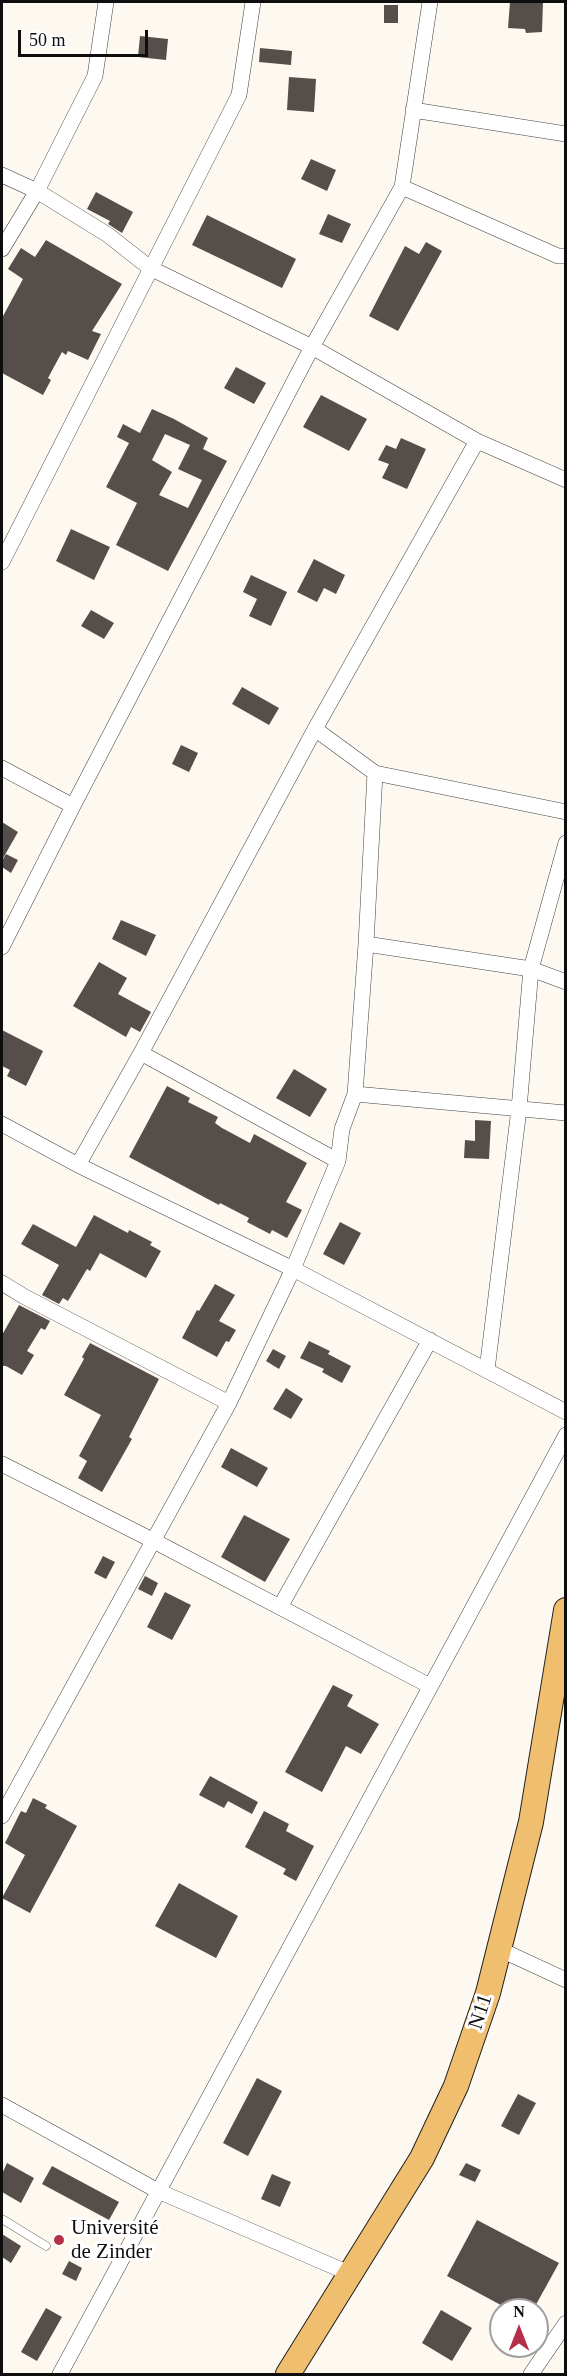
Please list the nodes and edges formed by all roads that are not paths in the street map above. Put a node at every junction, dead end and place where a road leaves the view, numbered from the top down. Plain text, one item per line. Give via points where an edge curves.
1 (106, 2) edge
2 (253, 2) edge
3 (430, 2) edge
4 (413, 110) junction
5 (566, 134) edge
6 (2, 175) edge
7 (402, 187) junction
8 (37, 191) junction
9 (2, 249) edge
10 (566, 256) edge
11 (150, 268) junction
12 (312, 347) junction
13 (477, 441) junction
14 (566, 480) edge
15 (2, 562) edge
16 (315, 729) junction
17 (2, 768) edge
18 (375, 773) junction
19 (73, 806) junction
20 (566, 812) edge
21 (566, 843) edge
22 (366, 944) junction
23 (2, 948) edge
24 (531, 969) junction
25 (566, 982) edge
26 (141, 1053) junction
27 (355, 1094) junction
28 (519, 1109) junction
29 (566, 1113) edge
30 (2, 1124) edge
31 (338, 1161) junction
32 (78, 1165) junction
33 (293, 1269) junction
34 (2, 1282) edge
35 (430, 1340) junction
36 (487, 1370) junction
37 (229, 1403) junction
38 (566, 1412) edge
39 (566, 1435) edge
40 (2, 1464) edge
41 (154, 1541) junction
42 (280, 1607) junction
43 (566, 1610) edge
44 (430, 1686) junction
45 (2, 1816) edge
46 (499, 1949) junction
47 (566, 1980) edge
48 (2, 2105) edge
49 (158, 2191) junction
50 (2, 2219) edge
51 (46, 2246) dead end
52 (351, 2274) junction
53 (566, 2323) edge
54 (60, 2374) edge
55 (288, 2374) edge
56 (531, 2374) edge

1 - 8 street via 96,76
2 - 11 street via 239,95
3 - 4 street
4 - 5 street
4 - 7 street
6 - 8 street
7 - 10 street via 558,256
7 - 12 street
8 - 9 street
8 - 11 street via 108,235
11 - 12 street
11 - 15 street
12 - 13 street
12 - 19 street
13 - 14 street
13 - 16 street
16 - 18 street
16 - 26 street
17 - 19 street
18 - 20 street
18 - 22 street
19 - 23 street
21 - 24 street
22 - 24 street
22 - 27 street
24 - 25 street
24 - 28 street
26 - 31 street
26 - 32 street
27 - 28 street
27 - 31 street via 342,1129
28 - 29 street
28 - 36 street
30 - 32 street
31 - 33 street
32 - 33 street
33 - 35 street
33 - 37 street
34 - 37 street
35 - 36 street
35 - 42 street
36 - 38 street
37 - 41 street
39 - 44 street
40 - 41 street
41 - 42 street
41 - 45 street
42 - 44 street
43 - 46 main road, N11 via 531,1822
44 - 49 street
46 - 47 street
46 - 52 main road, N11 via 456,2086 422,2158
48 - 49 street
49 - 52 street
49 - 54 street
50 - 51 lane
52 - 55 main road, N11
53 - 56 street

